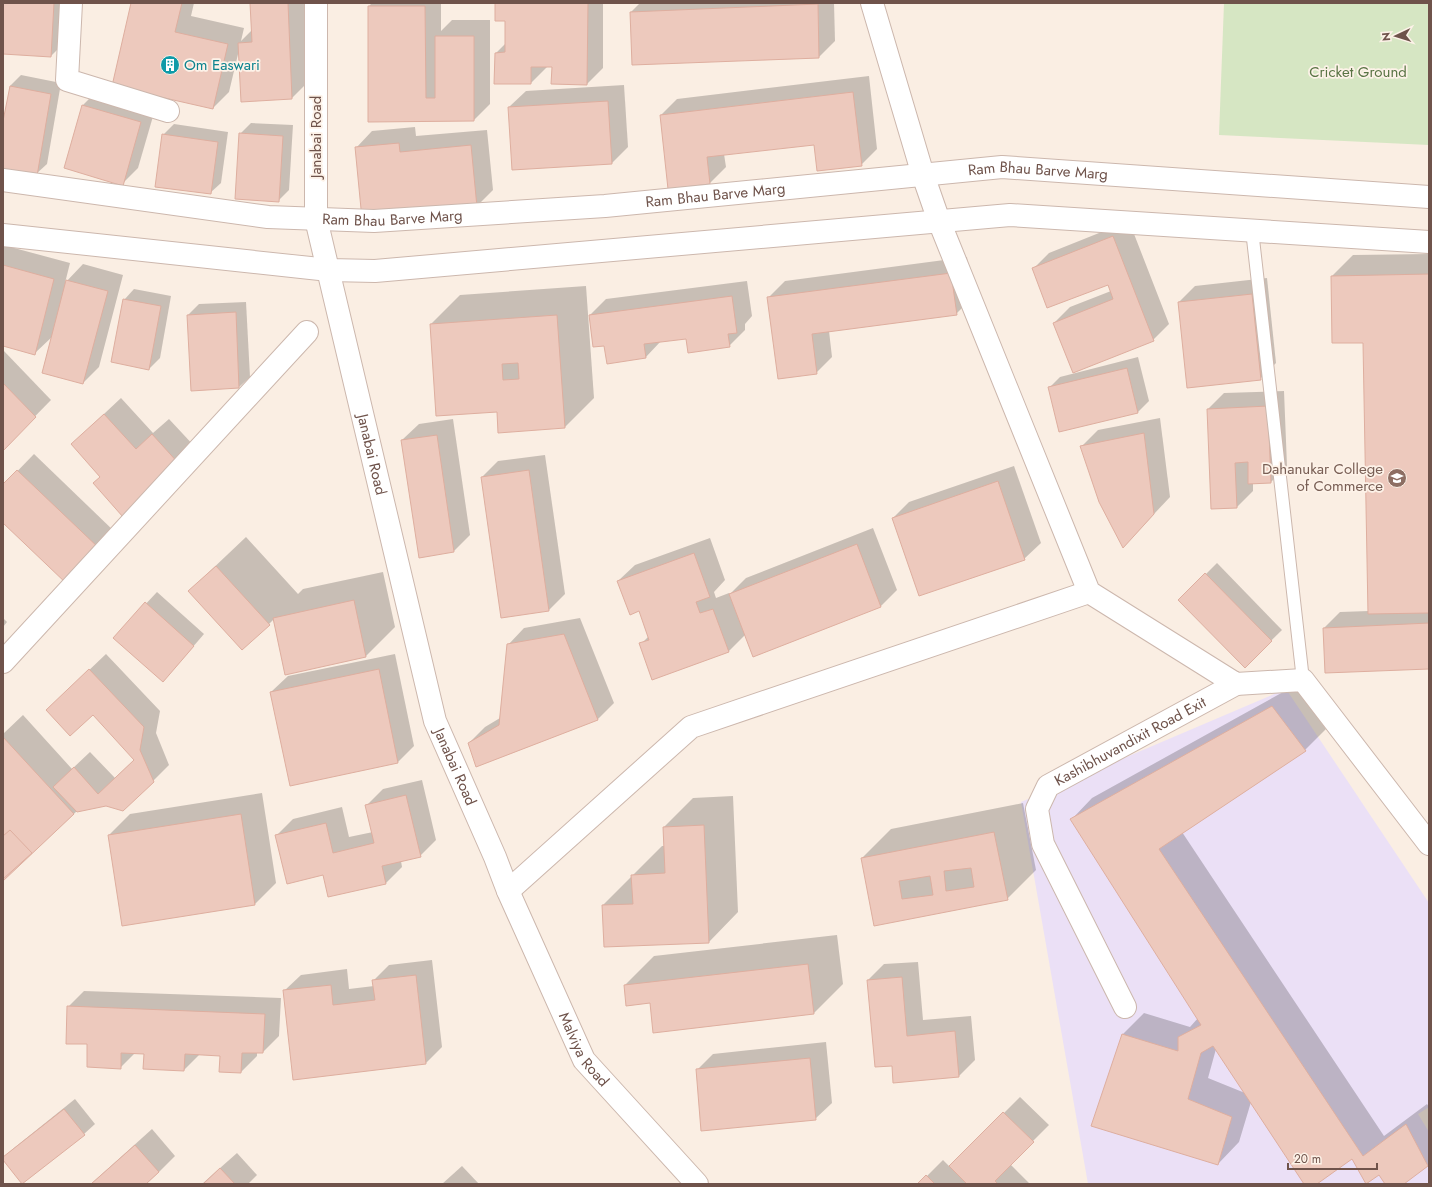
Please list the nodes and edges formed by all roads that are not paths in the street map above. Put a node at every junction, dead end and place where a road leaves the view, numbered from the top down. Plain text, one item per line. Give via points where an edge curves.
1 (71, 3) edge
2 (316, 3) edge
3 (872, 3) edge
4 (168, 111) dead end
5 (923, 175) junction
6 (3, 180) edge
7 (1429, 197) edge
8 (316, 219) junction
9 (939, 221) junction
10 (1252, 230) junction
11 (3, 235) edge
12 (1429, 242) edge
13 (329, 270) junction
14 (307, 332) dead end
15 (1089, 592) junction
16 (3, 662) edge
17 (1303, 680) junction
18 (1236, 684) junction
19 (1429, 844) edge
20 (508, 891) junction
21 (1125, 1007) dead end
22 (697, 1184) edge

1 - 4 street via 67,80
2 - 8 street, Janabai Road
3 - 5 street
5 - 7 street, Ram Bhau Barve Marg via 1002,167
5 - 8 street, Ram Bhau Barve Marg via 606,206 374,221
5 - 9 street
6 - 8 street, Ram Bhau Barve Marg via 268,217
8 - 13 street, Janabai Road
9 - 10 street via 1010,215
9 - 13 street via 375,272
9 - 15 street
10 - 12 street
10 - 17 lane
11 - 13 street
13 - 20 street, Janabai Road via 435,721
14 - 16 street
15 - 18 street
15 - 20 street via 691,727
17 - 18 street
17 - 19 street
18 - 21 street, Kashibhuvandixit Road Exit via 1048,786 1037,809 1043,844
20 - 22 street, Malviya Road via 584,1060

